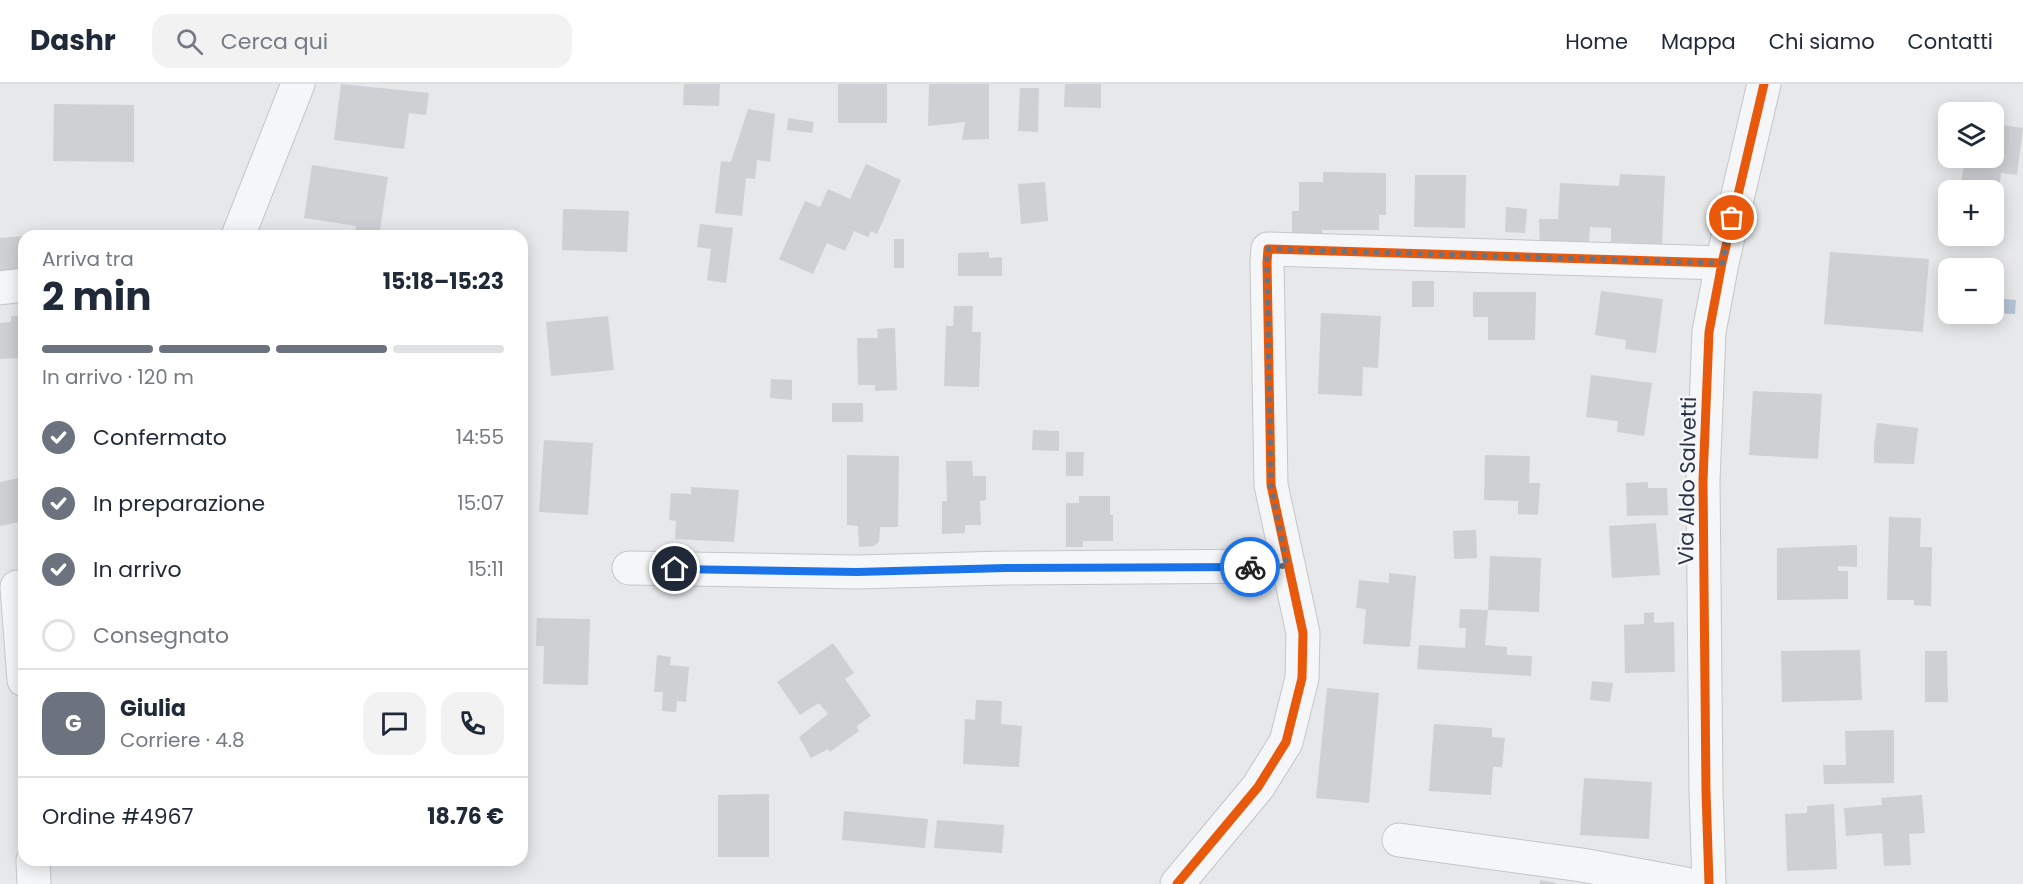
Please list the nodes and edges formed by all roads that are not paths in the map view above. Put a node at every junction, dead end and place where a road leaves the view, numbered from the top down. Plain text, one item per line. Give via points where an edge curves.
1 (298, 84) edge
2 (1764, 84) edge
3 (240, 230) edge
4 (1722, 263) junction
5 (18, 286) edge
6 (0, 288) edge
7 (1287, 566) junction
8 (629, 568) dead end
9 (14, 589) edge
10 (18, 625) edge
11 (1399, 840) dead end
12 (33, 866) edge
13 (34, 884) edge
14 (1178, 884) edge
15 (1686, 884) edge
16 (1709, 884) edge

1 - 3 street
2 - 4 street, Via Aldo Salvetti
4 - 7 street via 1268,249 1271,485
4 - 16 street, Via Aldo Salvetti via 1709,332 1703,452
5 - 6 street
7 - 8 street via 857,572
7 - 14 street via 1303,633 1302,678 1286,742 1258,787
9 - 10 street
11 - 15 street via 1582,865
12 - 13 street

